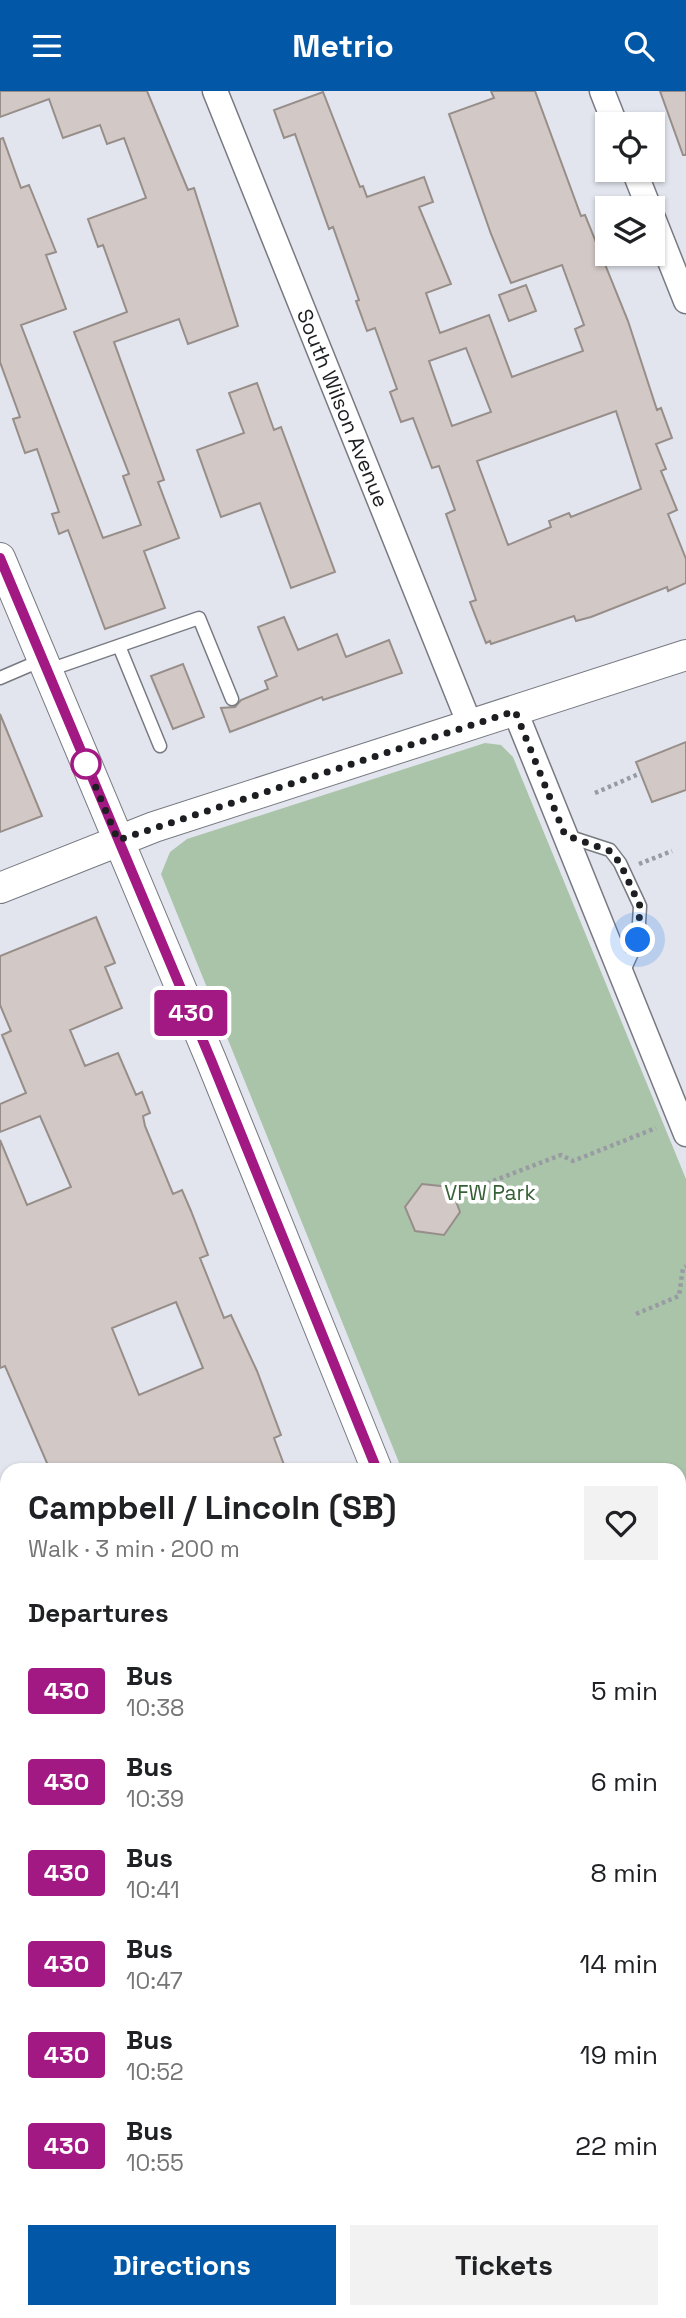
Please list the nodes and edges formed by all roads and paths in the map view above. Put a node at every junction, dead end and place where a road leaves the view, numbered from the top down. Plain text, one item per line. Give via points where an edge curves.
1 (215, 91) edge
2 (602, 91) edge
3 (610, 112) edge
4 (665, 248) edge
5 (686, 301) edge
6 (0, 558) edge
7 (7, 595) edge
8 (119, 646) junction
9 (686, 655) edge
10 (44, 666) junction
11 (0, 678) edge
12 (232, 699) dead end
13 (515, 711) junction
14 (470, 725) junction
15 (160, 746) dead end
16 (640, 773) dead end
17 (595, 793) dead end
18 (565, 835) junction
19 (118, 840) junction
20 (672, 851) dead end
21 (638, 864) dead end
22 (0, 888) edge
23 (622, 975) junction
24 (684, 1126) edge
25 (454, 1196) dead end
26 (686, 1266) edge
27 (636, 1314) dead end
28 (374, 1463) edge

1 - 14 street, South Wilson Avenue
2 - 3 street
4 - 5 street
6 - 7 street
7 - 10 street
8 - 10 lane
8 - 12 lane via 199,618
8 - 15 lane
9 - 13 street
10 - 11 lane
10 - 19 street
13 - 14 street
13 - 18 street
14 - 19 street
16 - 17 path
18 - 23 street
18 - 23 lane via 610,851 640,906 638,940
19 - 22 street
19 - 28 street
20 - 21 path
23 - 24 street
24 - 25 path via 573,1161 561,1155
26 - 27 path via 679,1296

